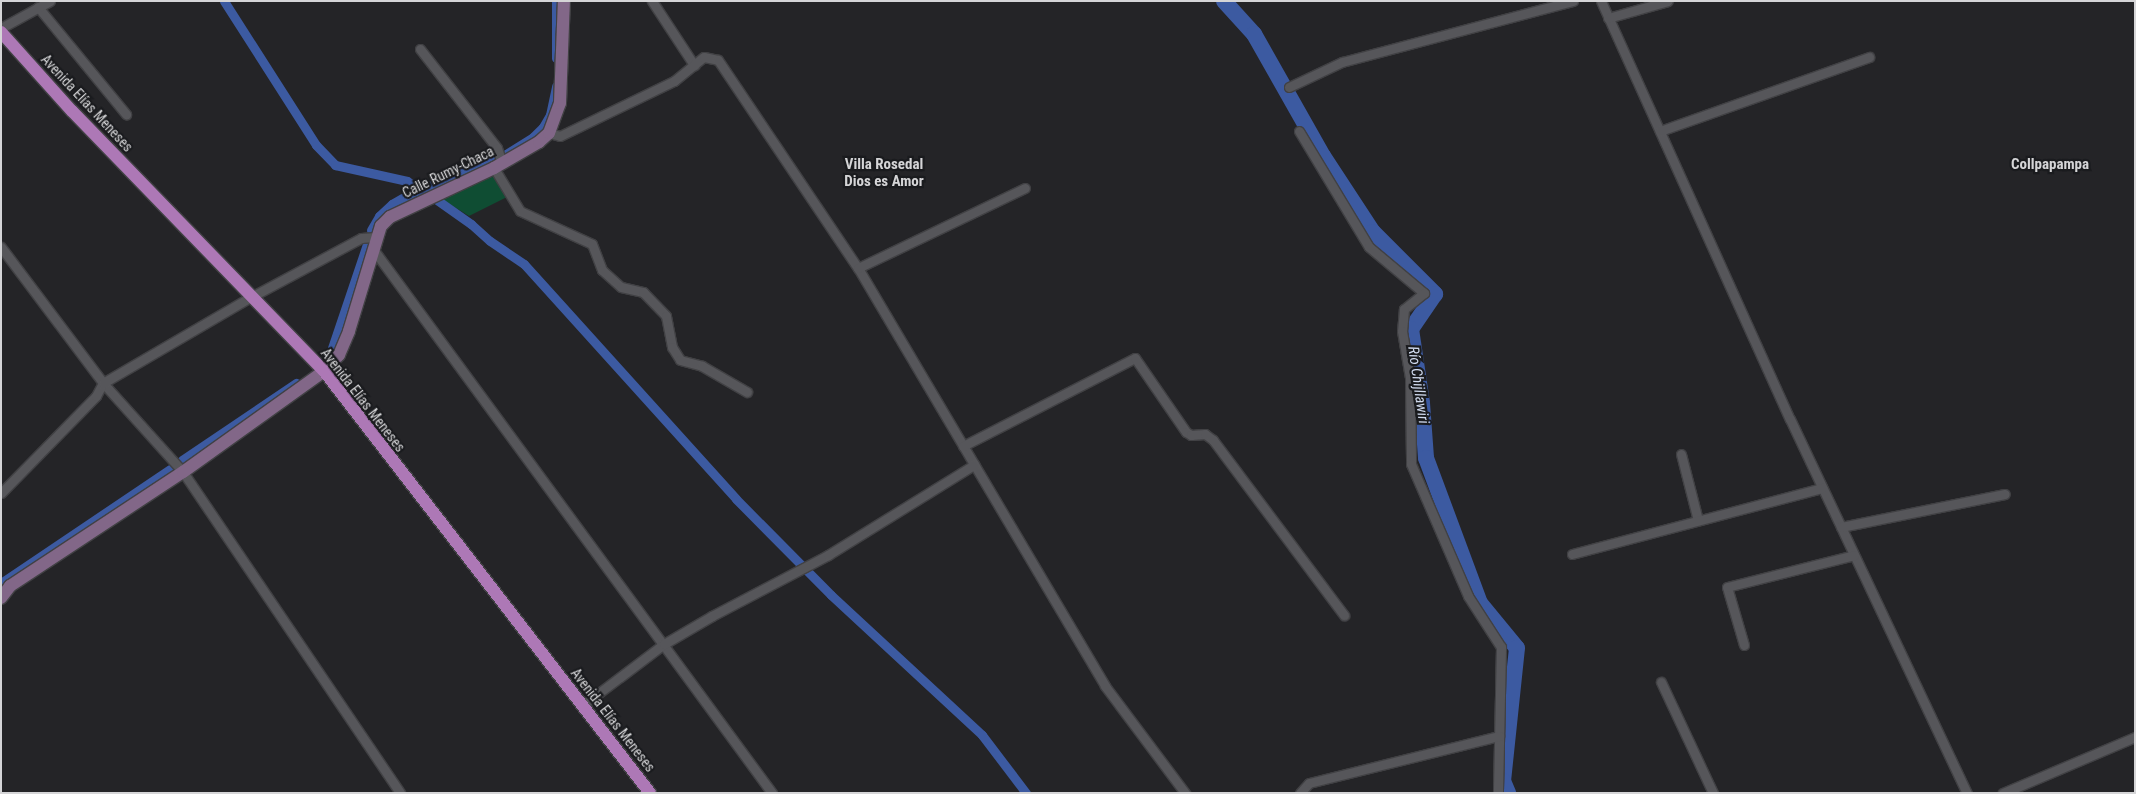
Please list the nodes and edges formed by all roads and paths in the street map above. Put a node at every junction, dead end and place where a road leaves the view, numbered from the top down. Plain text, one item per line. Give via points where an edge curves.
1 (50, 1) edge
2 (564, 1) edge
3 (652, 1) edge
4 (1573, 1) edge
5 (1601, 1) edge
6 (1668, 1) edge
7 (38, 7) junction
8 (1608, 18) junction
9 (1, 28) edge
10 (1, 32) edge
11 (420, 49) dead end
12 (1869, 57) dead end
13 (694, 65) junction
14 (1289, 87) dead end
15 (126, 114) dead end
16 (1300, 131) dead end
17 (1660, 131) junction
18 (549, 133) junction
19 (498, 165) junction
20 (1025, 188) dead end
21 (375, 243) junction
22 (1, 247) edge
23 (858, 268) junction
24 (252, 296) junction
25 (324, 371) junction
26 (103, 383) junction
27 (747, 392) dead end
28 (963, 446) junction
29 (1681, 454) dead end
30 (974, 465) junction
31 (183, 472) junction
32 (1822, 488) junction
33 (1, 493) edge
34 (2005, 494) dead end
35 (1698, 520) junction
36 (1841, 527) junction
37 (1572, 554) dead end
38 (1854, 555) junction
39 (1, 598) edge
40 (1344, 615) dead end
41 (664, 644) junction
42 (1744, 645) dead end
43 (1661, 682) dead end
44 (583, 705) junction
45 (1499, 736) junction
46 (2135, 737) edge
47 (400, 793) edge
48 (650, 793) edge
49 (772, 793) edge
50 (1186, 793) edge
51 (1300, 793) edge
52 (1498, 793) edge
53 (1713, 793) edge
54 (1968, 793) edge
55 (2003, 793) edge

1 - 7 street
2 - 18 street via 560,103
3 - 13 street
4 - 14 street via 1342,62
5 - 8 street
6 - 8 street
7 - 9 street
7 - 15 street
8 - 17 street
10 - 24 main road, Avenida Elías Meneses via 72,111
11 - 19 street via 498,148
12 - 17 street
13 - 18 street via 674,81 560,136
13 - 23 street via 704,57 718,60
16 - 45 street via 1369,247 1424,293 1404,309 1402,331 1410,378 1411,464 1468,596 1501,647
17 - 32 street
18 - 19 street, Calle Rumy-Chaca
19 - 21 street, Calle Rumy-Chaca via 390,217 381,226
19 - 27 street via 520,211 592,244 602,270 621,287 643,292 666,316 672,347 680,360 702,366
20 - 23 street
21 - 24 street via 361,238
21 - 25 street, Calle Rumy-Chaca via 349,331 339,355
21 - 41 street via 530,467
22 - 26 street
23 - 28 street
24 - 25 main road, Avenida Elías Meneses
24 - 26 street
25 - 31 street, Calle Rumy-Chaca
25 - 44 main road, Avenida Elías Meneses
26 - 31 street
26 - 33 street via 96,396
28 - 30 street
28 - 40 street via 1135,358 1186,432 1205,434 1213,440
29 - 35 street
30 - 41 street via 810,564
30 - 50 street via 1104,686
31 - 39 street, Calle Rumy-Chaca via 10,586
31 - 47 street
32 - 35 street
32 - 36 street
34 - 36 street
35 - 37 street
36 - 38 street
38 - 42 street via 1727,587
38 - 54 street
41 - 44 street
41 - 49 street
43 - 53 street
44 - 48 main road, Avenida Elías Meneses
45 - 51 street via 1309,782
45 - 52 street
46 - 55 street

